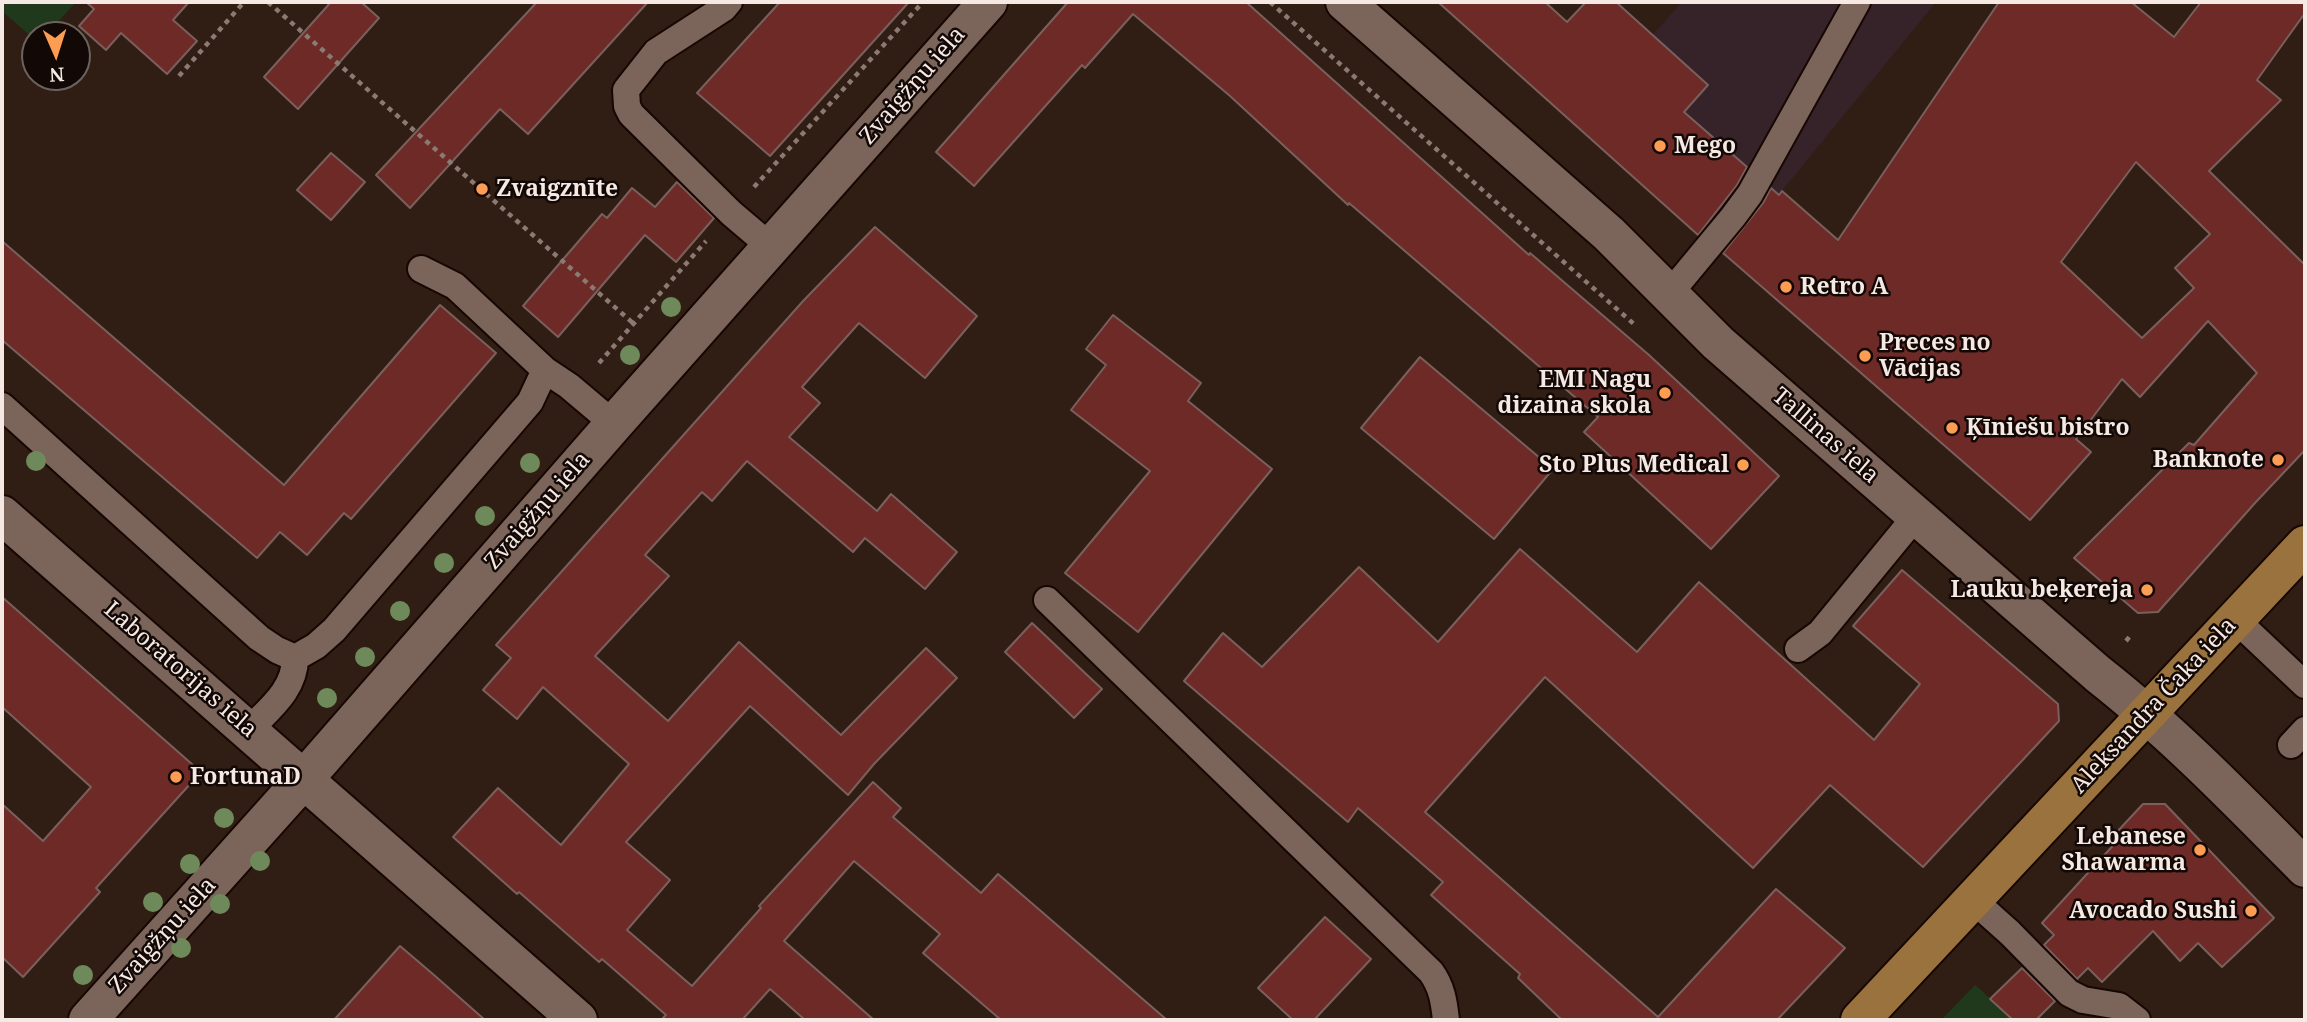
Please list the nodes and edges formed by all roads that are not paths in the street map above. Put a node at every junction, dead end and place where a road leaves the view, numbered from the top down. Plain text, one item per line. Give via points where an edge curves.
1 (729, 2) edge
2 (988, 2) edge
3 (1345, 2) edge
4 (1857, 2) edge
5 (771, 247) junction
6 (421, 269) dead end
7 (1670, 293) junction
8 (545, 370) junction
9 (2, 406) edge
10 (614, 424) junction
11 (2, 515) edge
12 (1916, 516) junction
13 (2305, 545) edge
14 (1047, 600) dead end
15 (2235, 619) junction
16 (1798, 649) dead end
17 (295, 658) junction
18 (2305, 685) edge
19 (2148, 713) junction
20 (249, 730) junction
21 (304, 779) junction
22 (2305, 868) edge
23 (1972, 899) junction
24 (88, 1020) edge
25 (578, 1020) edge
26 (1447, 1020) edge
27 (1860, 1020) edge
28 (2137, 1020) edge

1 - 5 lane via 656,52 626,90 626,98 631,114
2 - 5 street, Zvaigžņu iela
3 - 7 street, Tallinas iela via 1580,207
4 - 7 lane via 1750,194
5 - 10 street, Zvaigžņu iela
6 - 8 lane via 455,286
7 - 12 street, Tallinas iela via 1718,342
8 - 10 lane
8 - 17 lane via 530,402 334,630
9 - 17 lane via 259,638
10 - 21 street, Zvaigžņu iela
11 - 20 street, Laboratorijas iela
12 - 16 lane via 1820,633
12 - 19 street, Tallinas iela
13 - 15 main road, Aleksandra Čaka iela
14 - 26 lane via 1431,972 1443,994
15 - 18 lane
15 - 19 main road, Aleksandra Čaka iela
17 - 20 lane via 285,692
19 - 22 street, Tallinas iela
19 - 23 main road, Aleksandra Čaka iela
20 - 21 street, Laboratorijas iela
21 - 24 street, Zvaigžņu iela
21 - 25 street, Laboratorijas iela
23 - 27 main road, Aleksandra Čaka iela
23 - 28 lane via 2069,993 2119,1006

